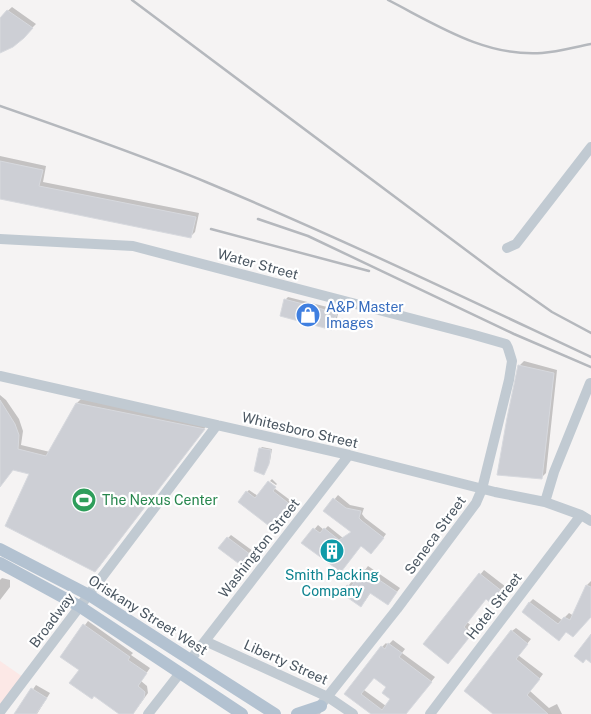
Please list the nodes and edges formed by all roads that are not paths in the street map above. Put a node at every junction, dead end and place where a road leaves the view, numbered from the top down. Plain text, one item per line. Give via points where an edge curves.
1 (591, 147) edge
2 (0, 240) edge
3 (507, 248) dead end
4 (506, 344) joint
5 (0, 376) edge
6 (590, 383) edge
7 (217, 425) junction
8 (349, 455) junction
9 (482, 489) junction
10 (545, 502) junction
11 (581, 515) junction
12 (591, 521) edge
13 (0, 549) edge
14 (0, 563) edge
15 (89, 595) junction
16 (79, 606) junction
17 (205, 641) junction
18 (191, 659) junction
19 (180, 673) junction
20 (321, 706) edge
21 (0, 712) edge
22 (275, 713) edge
23 (148, 714) edge
24 (242, 714) edge
25 (297, 714) edge
26 (353, 714) edge
27 (430, 714) edge

1 - 3 street via 516,244
2 - 4 street, Water Street via 133,246
4 - 9 street, Seneca Street via 512,360 509,380
5 - 7 street, Whitesboro Street
6 - 10 street
7 - 8 street, Whitesboro Street
7 - 15 street, Broadway
8 - 9 street, Whitesboro Street
8 - 17 street, Washington Street
9 - 10 street, Whitesboro Street
9 - 20 street, Seneca Street via 476,503
10 - 11 street, Whitesboro Street
11 - 12 street, Whitesboro Street
11 - 27 street, Hotel Street
13 - 15 main road, Oriskany Street West
14 - 16 main road, Oriskany Street West
15 - 16 street, Broadway
15 - 18 main road, Oriskany Street West
16 - 19 main road, Oriskany Street West
16 - 21 street, Broadway
17 - 18 street, Washington Street
17 - 20 street, Liberty Street
18 - 22 main road, Oriskany Street West
19 - 23 street
19 - 24 main road, Oriskany Street West
20 - 25 main road
20 - 26 street, Liberty Street

